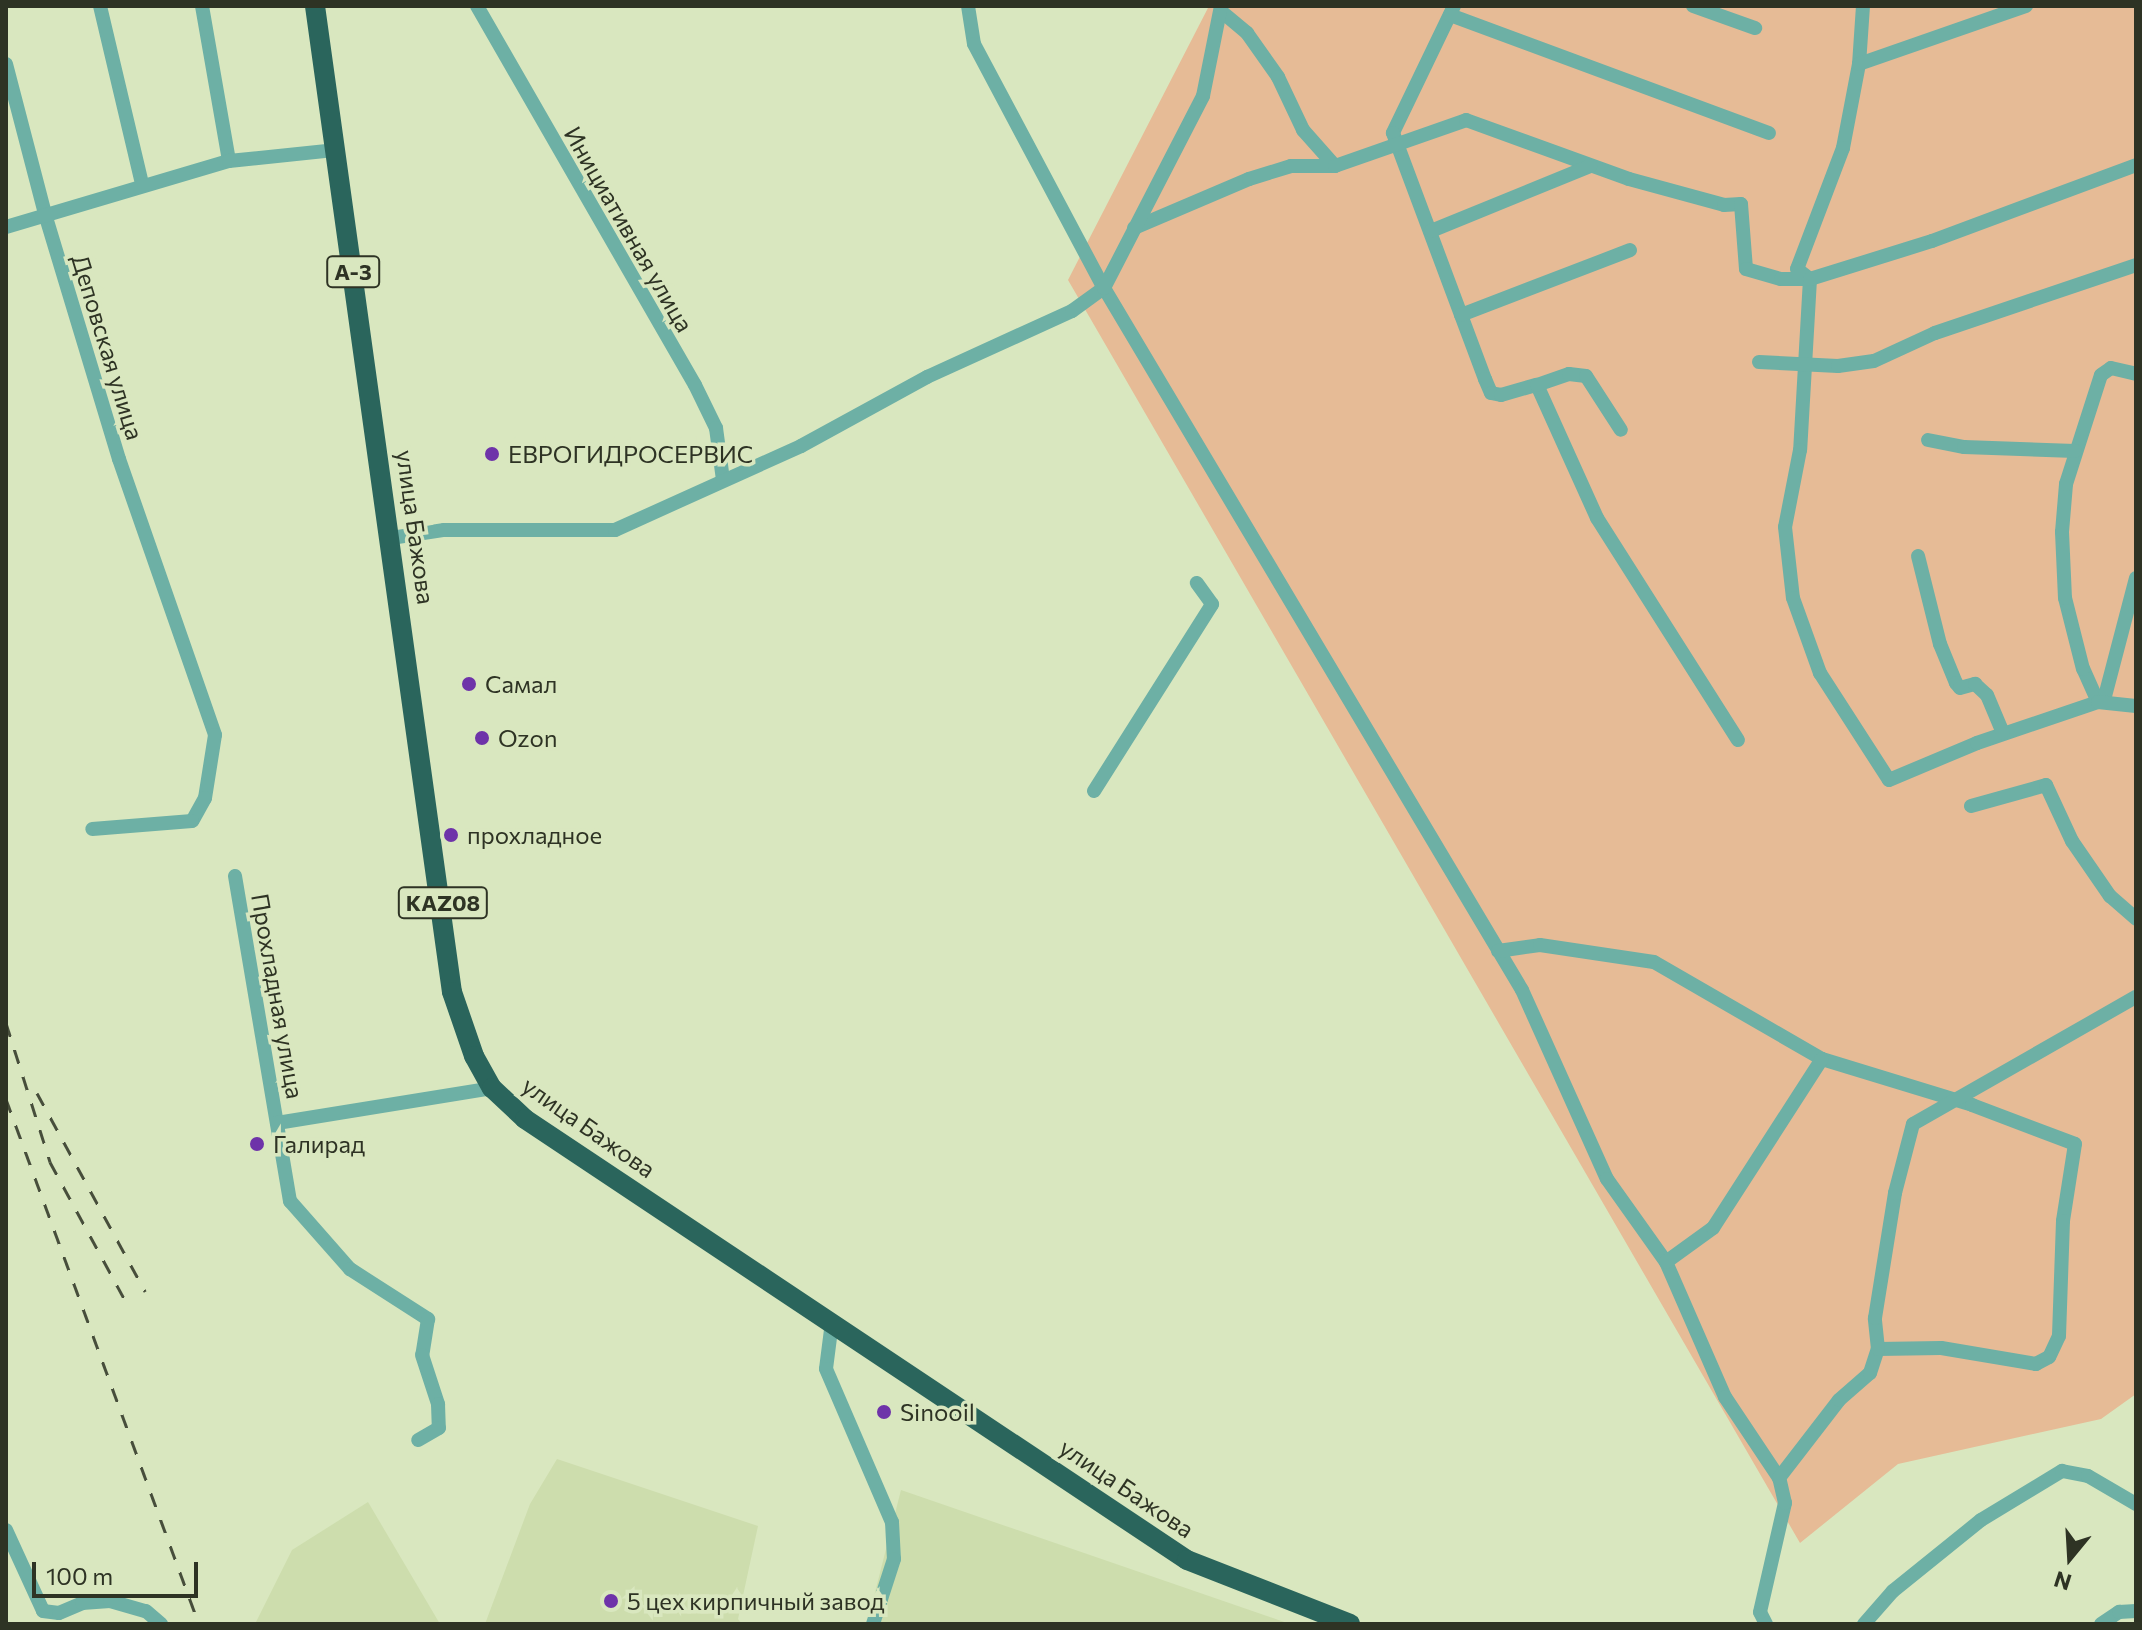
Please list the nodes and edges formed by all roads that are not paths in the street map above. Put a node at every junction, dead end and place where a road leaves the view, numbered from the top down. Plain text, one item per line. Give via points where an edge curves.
1 (100, 6) edge
2 (202, 6) edge
3 (315, 6) edge
4 (477, 6) edge
5 (968, 6) edge
6 (1693, 6) edge
7 (1863, 6) edge
8 (2026, 6) edge
9 (1222, 9) edge
10 (1452, 10) edge
11 (1755, 28) dead end
12 (6, 64) edge
13 (1859, 64) junction
14 (1769, 133) dead end
15 (1395, 144) junction
16 (336, 150) junction
17 (229, 161) junction
18 (2136, 165) edge
19 (1335, 166) junction
20 (1590, 166) junction
21 (142, 183) junction
22 (45, 214) junction
23 (6, 227) edge
24 (1134, 228) junction
25 (1431, 231) junction
26 (1630, 250) dead end
27 (2136, 265) edge
28 (1810, 279) junction
29 (1104, 288) junction
30 (1461, 315) junction
31 (1759, 362) dead end
32 (1803, 366) junction
33 (2136, 374) edge
34 (1537, 385) junction
35 (1621, 430) dead end
36 (1928, 440) dead end
37 (2075, 451) junction
38 (723, 480) junction
39 (391, 538) junction
40 (1918, 556) dead end
41 (2136, 578) edge
42 (1197, 583) dead end
43 (2101, 701) junction
44 (2136, 706) edge
45 (2003, 733) junction
46 (1738, 740) dead end
47 (1094, 791) dead end
48 (1971, 806) dead end
49 (92, 829) dead end
50 (235, 876) dead end
51 (2136, 919) edge
52 (1498, 951) junction
53 (2136, 997) edge
54 (1822, 1059) junction
55 (492, 1088) junction
56 (1951, 1098) junction
57 (277, 1123) junction
58 (1666, 1262) junction
59 (832, 1322) junction
60 (1878, 1349) junction
61 (418, 1440) dead end
62 (1779, 1478) junction
63 (2136, 1504) edge
64 (6, 1530) edge
65 (2136, 1611) edge
66 (161, 1624) edge
67 (873, 1624) edge
68 (1350, 1624) edge
69 (1766, 1624) edge
70 (1864, 1624) edge
71 (2101, 1624) edge

1 - 21 street
2 - 17 street
3 - 16 highway, улица Бажова / A-3
4 - 38 street, Инициативная улица via 695,385 716,428
5 - 29 street via 974,44
6 - 11 street
7 - 13 street
8 - 13 street
9 - 19 street via 1247,33 1278,77 1303,130
9 - 24 street via 1203,96
10 - 14 street
10 - 15 street via 1430,63 1395,120
12 - 22 street, Деповская улица
13 - 28 street via 1843,148 1797,269
15 - 19 street
15 - 20 street via 1466,120
15 - 25 street
16 - 17 street
16 - 39 highway, улица Бажова / A-3
17 - 21 street
18 - 28 street via 1932,241
19 - 24 street via 1291,166
20 - 25 street
20 - 28 street via 1724,205 1741,204 1746,269 1781,279
21 - 22 street
22 - 23 street
22 - 49 street, Деповская улица via 215,735 205,798 192,821
24 - 29 street
25 - 30 street
26 - 30 street
27 - 32 street via 1935,333 1874,361
28 - 32 street
29 - 38 street via 1072,311
29 - 52 street
30 - 34 street via 1491,393
31 - 32 street
32 - 45 street via 1800,450 1785,527 1793,598 1820,673 1889,780
33 - 37 street via 2111,368 2101,375
34 - 35 street via 1569,374 1586,376
34 - 46 street via 1597,518
36 - 37 street via 1964,447
37 - 43 street via 2062,532 2065,598 2083,669
38 - 39 street via 615,530 444,530
39 - 55 highway, улица Бажова / KAZ08 via 452,992 474,1056
40 - 45 street via 1940,644 1956,683 1960,688 1975,684 1987,695
41 - 43 street
42 - 47 street via 1212,604
43 - 44 street
43 - 45 street
48 - 51 street via 2046,785 2072,841 2110,896
50 - 57 street, Прохладная улица
52 - 54 street via 1540,945 1654,962
52 - 58 street via 1522,990 1607,1179
53 - 56 street
54 - 56 street
54 - 58 street via 1713,1228
55 - 57 street, Прохладная улица
55 - 59 highway, улица Бажова / KAZ08 via 525,1119
56 - 60 street via 1913,1124 1895,1193 1875,1318
56 - 60 street via 2075,1144 2063,1221 2059,1336 2049,1357 2036,1364 1941,1348
57 - 61 street, Прохладная улица via 290,1201 350,1269 428,1319 422,1355 438,1404 439,1428
58 - 62 street via 1725,1397
59 - 67 street via 826,1369 892,1522 894,1559
59 - 68 highway, улица Бажова / KAZ08 via 1187,1560
60 - 62 street via 1870,1373 1839,1400
62 - 69 street via 1785,1503 1760,1612
63 - 70 street via 2088,1476 2062,1471 1981,1520 1893,1591
64 - 66 street via 43,1611 59,1613 82,1603 110,1601 146,1611
65 - 71 street via 2119,1612

